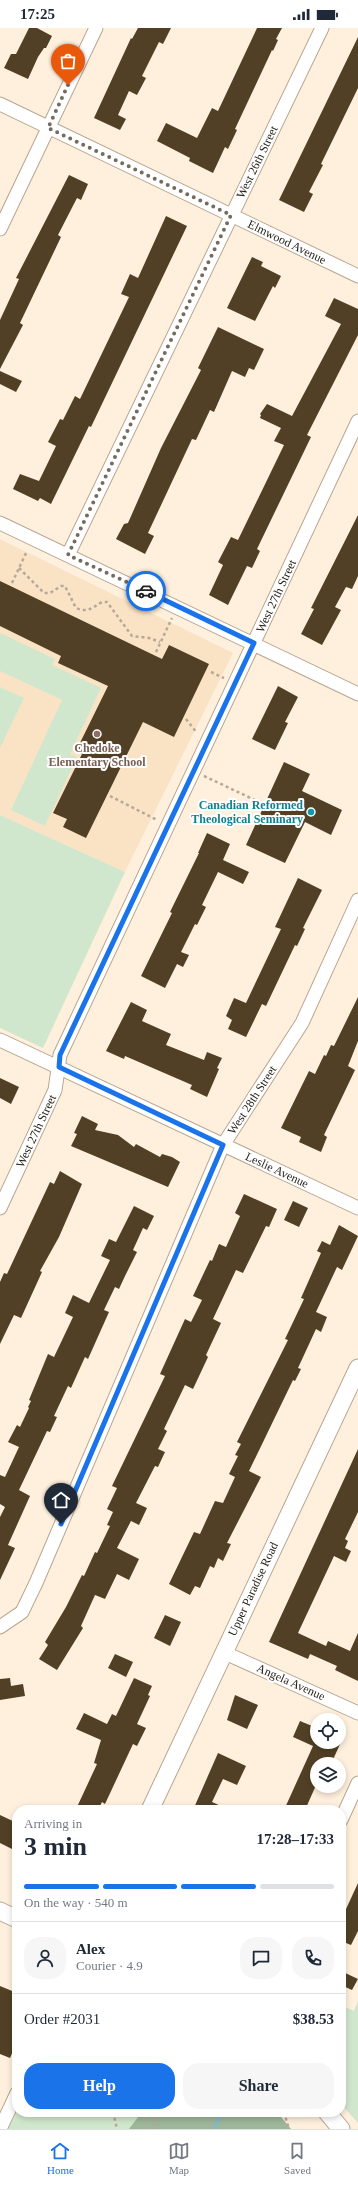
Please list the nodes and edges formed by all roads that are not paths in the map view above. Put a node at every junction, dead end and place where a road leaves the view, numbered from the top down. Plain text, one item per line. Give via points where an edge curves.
1 (96, 28) edge
2 (322, 28) edge
3 (0, 104) edge
4 (48, 128) junction
5 (231, 215) junction
6 (0, 229) edge
7 (358, 276) edge
8 (358, 421) edge
9 (0, 523) edge
10 (68, 555) junction
11 (254, 643) junction
12 (358, 694) edge
13 (358, 900) edge
14 (0, 1040) edge
15 (59, 1067) junction
16 (223, 1145) junction
17 (0, 1208) edge
18 (358, 1208) edge
19 (358, 1368) edge
20 (0, 1627) edge
21 (223, 1652) junction
22 (358, 1712) edge
23 (358, 1783) edge
24 (152, 1805) edge
25 (346, 1809) edge
26 (0, 1911) edge
27 (12, 1917) edge
28 (12, 2104) edge
29 (331, 2117) edge
30 (0, 2129) edge
31 (341, 2129) edge

1 - 4 street
2 - 5 street, West 26th Street
3 - 4 street, Elmwood Avenue
4 - 5 street, Elmwood Avenue
4 - 6 street
5 - 7 street, Elmwood Avenue
5 - 10 street, West 26th Street
8 - 11 street, West 27th Street
9 - 10 street
10 - 11 street
11 - 12 street
11 - 15 street, West 27th Street via 60,1055
13 - 16 street, West 28th Street via 302,1022
14 - 15 street, Leslie Avenue
15 - 16 street, Leslie Avenue
15 - 17 street, West 27th Street via 55,1090
16 - 18 street, Leslie Avenue
16 - 20 street, West 28th Street via 36,1583 22,1612
19 - 21 street, Upper Paradise Road
21 - 22 street, Angela Avenue
21 - 24 street, Upper Paradise Road
23 - 25 street
26 - 27 street
28 - 30 street
29 - 31 street

